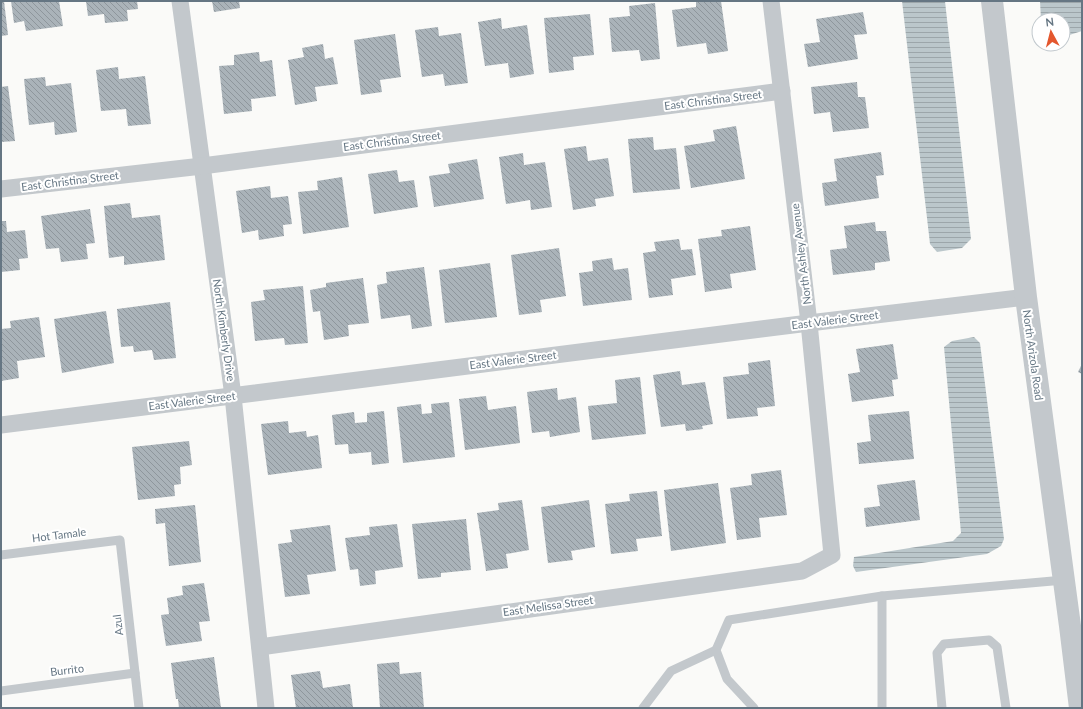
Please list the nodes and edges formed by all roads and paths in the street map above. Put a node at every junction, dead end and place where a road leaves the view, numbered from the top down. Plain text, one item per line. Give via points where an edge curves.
1 (180, 1) edge
2 (771, 1) edge
3 (992, 1) edge
4 (782, 91) junction
5 (202, 166) junction
6 (1, 188) edge
7 (1026, 297) junction
8 (809, 323) junction
9 (233, 396) junction
10 (1, 425) edge
11 (120, 540) joint
12 (1, 555) edge
13 (832, 555) joint
14 (1064, 580) junction
15 (882, 596) junction
16 (1076, 625) edge
17 (260, 646) junction
18 (716, 650) junction
19 (135, 674) junction
20 (1, 691) edge
21 (140, 708) edge
22 (266, 708) edge
23 (643, 708) edge
24 (754, 708) edge
25 (882, 708) edge
26 (942, 708) edge
27 (1006, 708) edge
28 (1080, 708) edge

1 - 5 street, North Kimberly Drive
2 - 4 street, North Ashley Avenue
3 - 7 street, North Arizola Road
4 - 5 street, East Christina Street
4 - 8 street, North Ashley Avenue
5 - 6 street, East Christina Street
5 - 9 street, North Kimberly Drive
7 - 8 street, East Valerie Street
7 - 14 street, North Arizola Road
8 - 9 street, East Valerie Street
8 - 13 street, North Ashley Avenue
9 - 10 street, East Valerie Street
9 - 17 street, North Kimberly Drive
11 - 12 lane, Hot Tamale
11 - 19 lane, Azul
13 - 17 street, East Melissa Street via 802,571
14 - 15 lane
14 - 16 street, North Arizola Road
15 - 18 lane via 729,620
15 - 25 lane
16 - 28 street, North Arizola Road
17 - 22 street, North Kimberly Drive
18 - 23 lane via 671,671
18 - 24 lane via 727,679
19 - 20 lane, Burrito
19 - 21 lane, Azul
26 - 27 lane via 936,653 944,644 989,640 997,647

